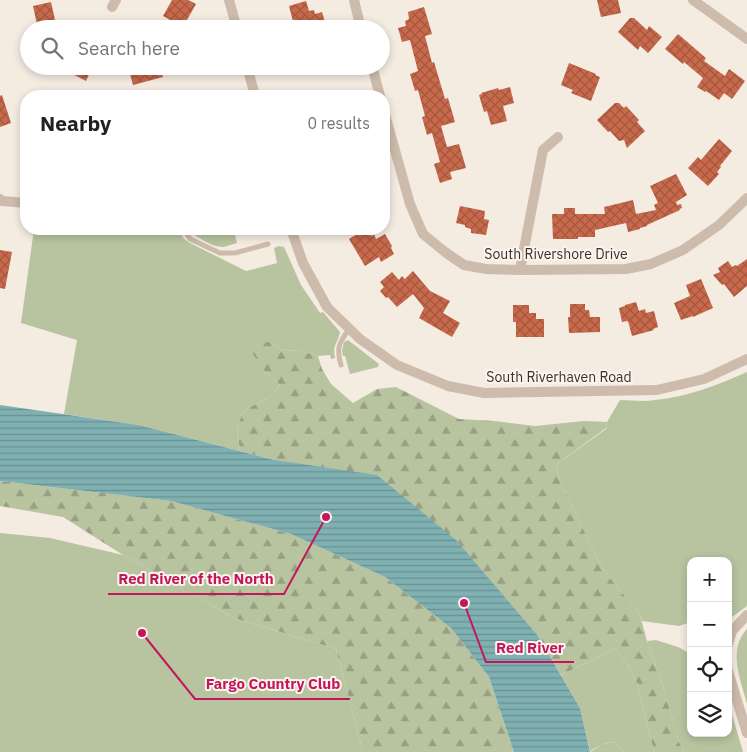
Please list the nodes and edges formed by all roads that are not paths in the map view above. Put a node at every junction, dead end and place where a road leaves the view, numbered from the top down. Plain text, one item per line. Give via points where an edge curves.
1 (229, 0) edge
2 (354, 0) edge
3 (693, 0) edge
4 (235, 20) edge
5 (360, 20) edge
6 (747, 39) edge
7 (249, 75) edge
8 (374, 75) edge
9 (253, 90) edge
10 (378, 90) edge
11 (390, 132) edge
12 (558, 137) dead end
13 (747, 198) edge
14 (0, 199) edge
15 (20, 202) edge
16 (187, 235) edge
17 (294, 235) edge
18 (268, 244) dead end
19 (520, 270) junction
20 (349, 328) junction
21 (747, 359) edge
22 (341, 365) dead end
23 (747, 615) edge
24 (732, 631) edge
25 (732, 684) edge
26 (747, 733) edge

1 - 4 street
2 - 5 street
3 - 6 street
7 - 9 street
8 - 10 street
11 - 19 street, South Rivershore Drive via 410,204 423,234 464,265 486,270
12 - 19 street via 544,150
13 - 19 street, South Rivershore Drive via 719,225 683,250 650,264 626,269
14 - 15 street
16 - 18 lane via 220,253 235,253
17 - 20 street, South Riverhaven Road via 303,263 327,307
20 - 21 street, South Riverhaven Road via 360,340 398,365 448,386 484,392 657,390 704,379
20 - 22 lane via 339,344
23 - 24 street
25 - 26 street

